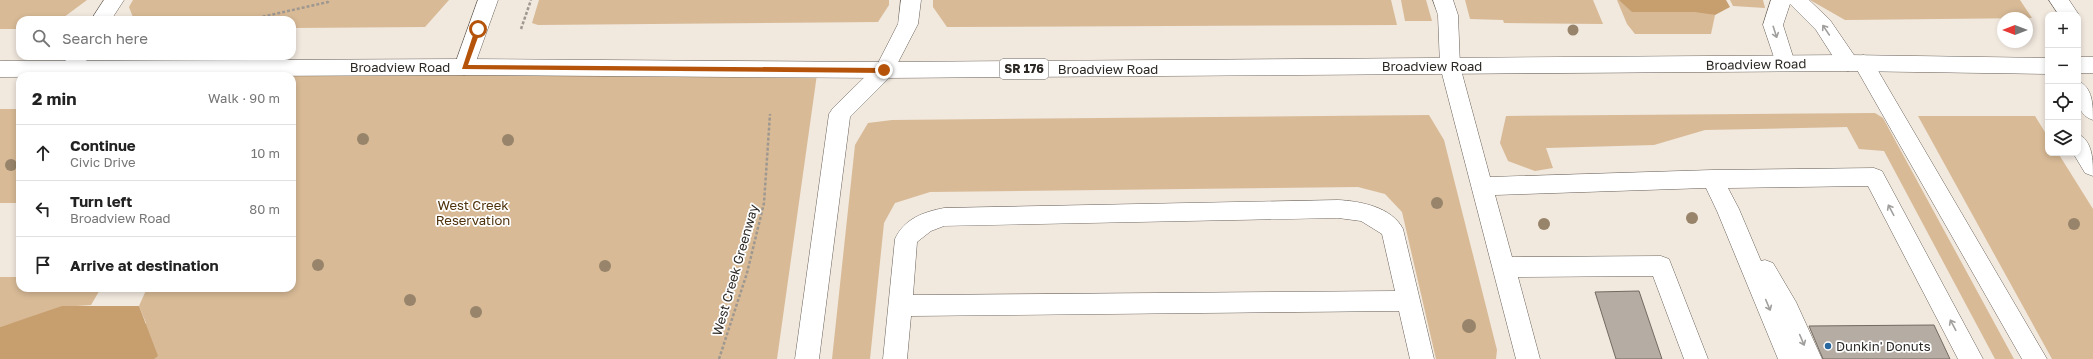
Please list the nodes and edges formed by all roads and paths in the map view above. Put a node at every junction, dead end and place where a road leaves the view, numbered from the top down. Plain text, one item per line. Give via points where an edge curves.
1 (114, 0) edge
2 (329, 0) edge
3 (488, 0) edge
4 (531, 0) edge
5 (911, 0) edge
6 (1444, 0) edge
7 (1781, 0) edge
8 (1797, 0) edge
9 (2058, 0) edge
10 (2067, 12) edge
11 (104, 16) edge
12 (266, 16) edge
13 (521, 29) dead end
14 (75, 62) edge
15 (1785, 63) junction
16 (1855, 63) junction
17 (2093, 64) edge
18 (2081, 65) edge
19 (1450, 66) junction
20 (2045, 66) edge
21 (464, 67) junction
22 (0, 69) edge
23 (884, 70) junction
24 (2081, 94) edge
25 (2093, 112) edge
26 (770, 114) dead end
27 (2081, 148) edge
28 (2093, 167) edge
29 (1712, 179) junction
30 (1482, 186) junction
31 (1728, 209) junction
32 (1503, 267) junction
33 (1408, 301) junction
34 (900, 306) junction
35 (719, 359) edge
36 (807, 359) edge
37 (895, 359) edge
38 (1422, 359) edge
39 (1528, 359) edge
40 (1696, 359) edge
41 (1790, 359) edge
42 (1810, 359) edge
43 (1971, 359) edge
44 (2035, 359) edge

1 - 11 main road
2 - 12 path
3 - 21 main road
4 - 13 path
5 - 23 main road via 908,24
6 - 19 main road via 1448,15
7 -> 15 main road via 1773,25
16 -> 8 main road via 1823,25
9 - 10 main road
14 - 21 main road, Broadview Road / SR 176
14 - 22 main road, Broadview Road / SR 176
15 - 16 main road, Broadview Road / SR 176
15 - 19 main road, Broadview Road / SR 176
16 - 20 main road, Broadview Road / SR 176
16 - 44 main road
17 - 18 main road
19 - 23 main road, Broadview Road / SR 176
19 - 30 main road
21 - 23 main road, Broadview Road / SR 176
23 - 36 main road via 840,114
24 - 25 main road
26 - 35 path, West Creek Greenway via 764,203 747,273
27 - 28 main road
29 - 30 main road
29 - 31 main road
43 -> 29 main road via 1874,177
30 - 32 main road
31 -> 41 main road
31 -> 42 main road via 1788,309
32 - 39 main road
32 - 40 main road via 1661,266
33 - 34 main road
33 - 34 main road via 1392,229 1375,215 1360,210 1338,209 933,219 922,223 906,239
33 - 38 main road
34 - 37 main road

